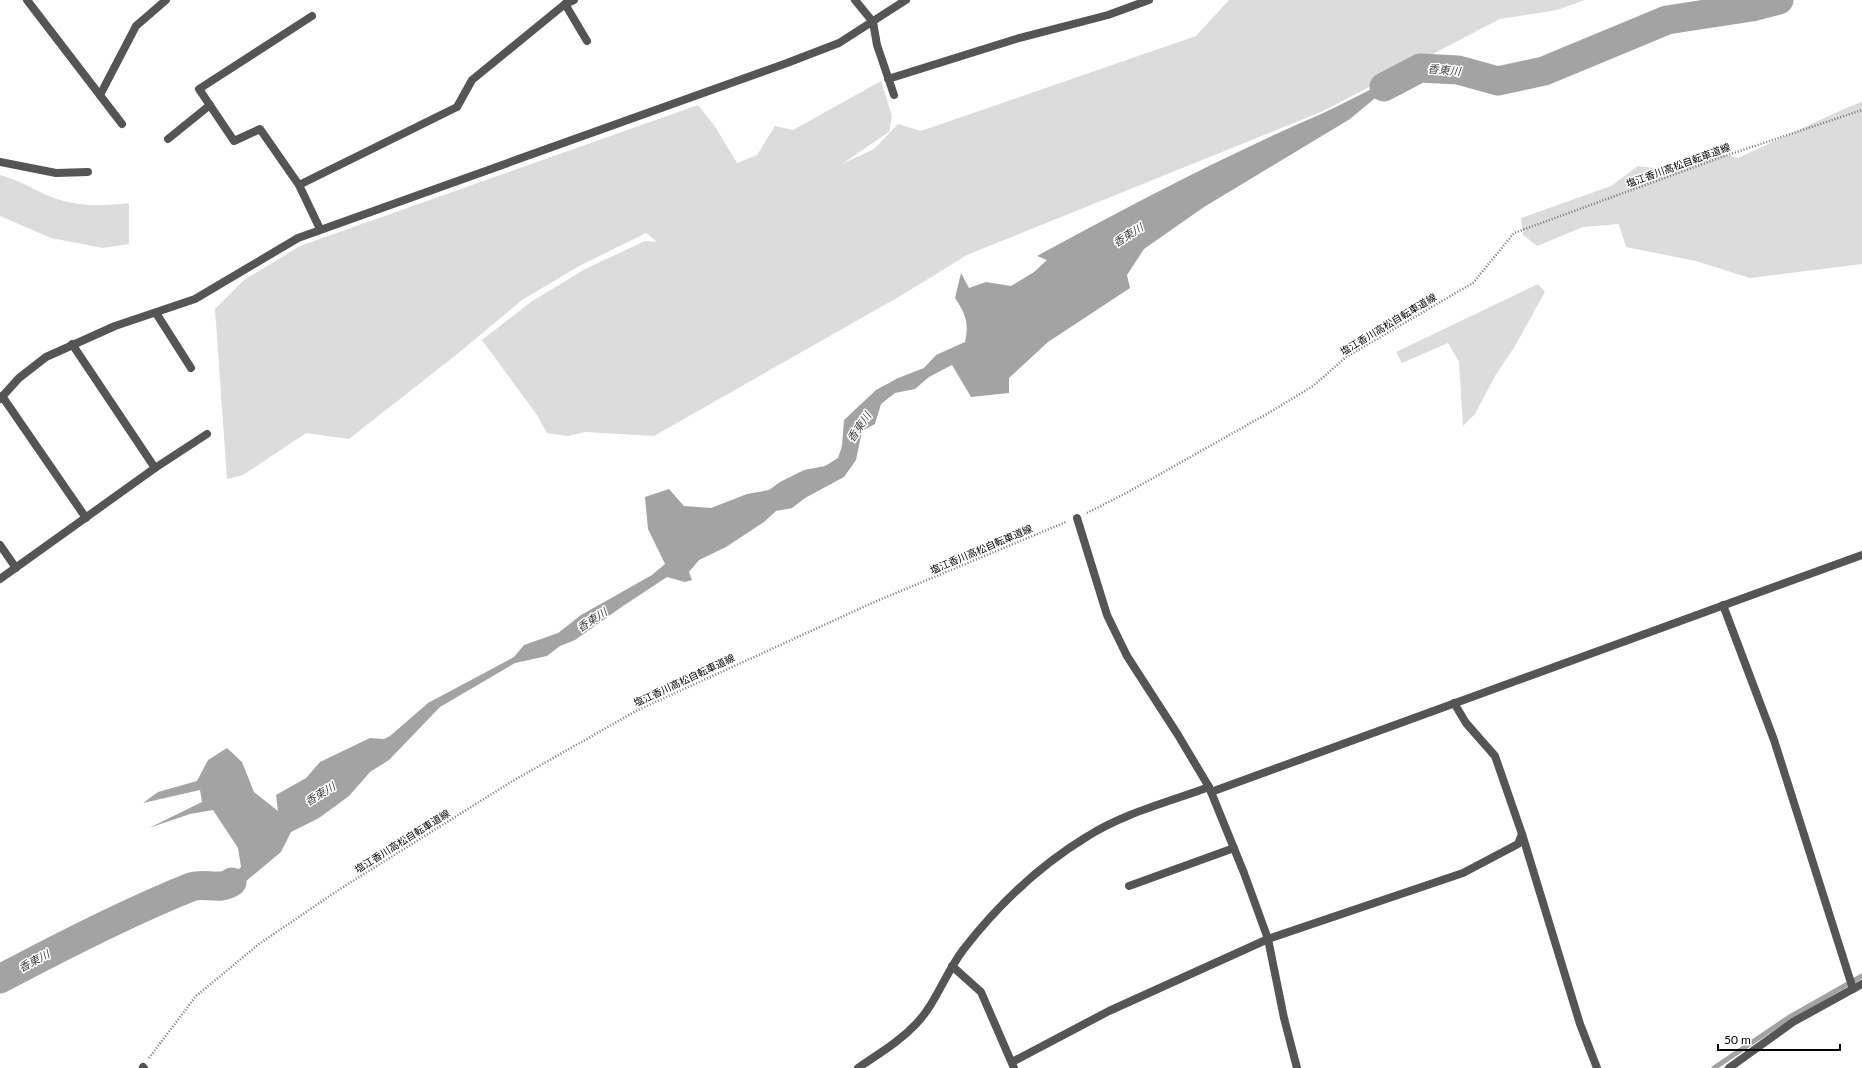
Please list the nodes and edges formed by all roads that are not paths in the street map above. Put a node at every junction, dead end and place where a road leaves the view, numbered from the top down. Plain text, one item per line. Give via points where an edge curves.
1 (27, 0) edge
2 (166, 0) edge
3 (574, 0) edge
4 (855, 0) edge
5 (906, 0) edge
6 (1149, 0) edge
7 (565, 4) junction
8 (312, 16) dead end
9 (873, 22) junction
10 (587, 41) dead end
11 (888, 79) junction
12 (100, 95) junction
13 (894, 95) dead end
14 (210, 105) junction
15 (122, 124) dead end
16 (168, 139) dead end
17 (0, 162) edge
18 (88, 172) dead end
19 (298, 185) junction
20 (320, 229) junction
21 (156, 313) junction
22 (72, 344) junction
23 (191, 368) dead end
24 (1, 398) edge
25 (207, 434) dead end
26 (155, 468) junction
27 (86, 518) junction
28 (1077, 518) road end
29 (0, 545) edge
30 (1862, 555) edge
31 (16, 568) junction
32 (0, 579) edge
33 (1723, 605) junction
34 (1454, 703) junction
35 (1210, 789) junction
36 (1522, 834) junction
37 (1234, 848) junction
38 (1129, 886) dead end
39 (1268, 939) junction
40 (952, 966) junction
41 (1862, 984) edge
42 (1853, 989) junction
43 (1013, 1065) edge
44 (858, 1068) edge
45 (1297, 1068) edge
46 (1597, 1068) edge
47 (1729, 1068) edge

1 - 12 street
2 - 12 street via 136,26
3 - 7 street
4 - 9 street
5 - 9 street
6 - 11 street via 1108,15 1016,39
7 - 10 street
7 - 19 street via 472,80 457,108
8 - 14 street via 199,89
9 - 11 street
9 - 20 street via 839,42 787,63
11 - 13 street
12 - 15 street
14 - 16 street
14 - 19 street via 234,141 260,129
17 - 18 street via 56,173
19 - 20 street
20 - 21 street via 298,238 195,299
21 - 22 street
21 - 23 street
22 - 24 street via 46,358 19,378
22 - 26 street
24 - 27 street
25 - 26 street
26 - 27 street
27 - 31 street
28 - 35 street via 1107,616 1127,656
29 - 31 street
30 - 33 street
31 - 32 street
33 - 34 street
33 - 42 street via 1774,740
34 - 35 street
34 - 36 street via 1466,723 1495,756
35 - 37 street
35 - 40 street via 1108,826 1088,836 1052,861 1009,899
36 - 39 street via 1518,844 1463,873
36 - 46 street via 1580,1024
37 - 38 street
37 - 39 street
39 - 43 street via 1109,1011
39 - 45 street
40 - 43 street via 981,992
40 - 44 street via 940,990 916,1024 897,1041
41 - 42 street
42 - 47 street via 1793,1022

